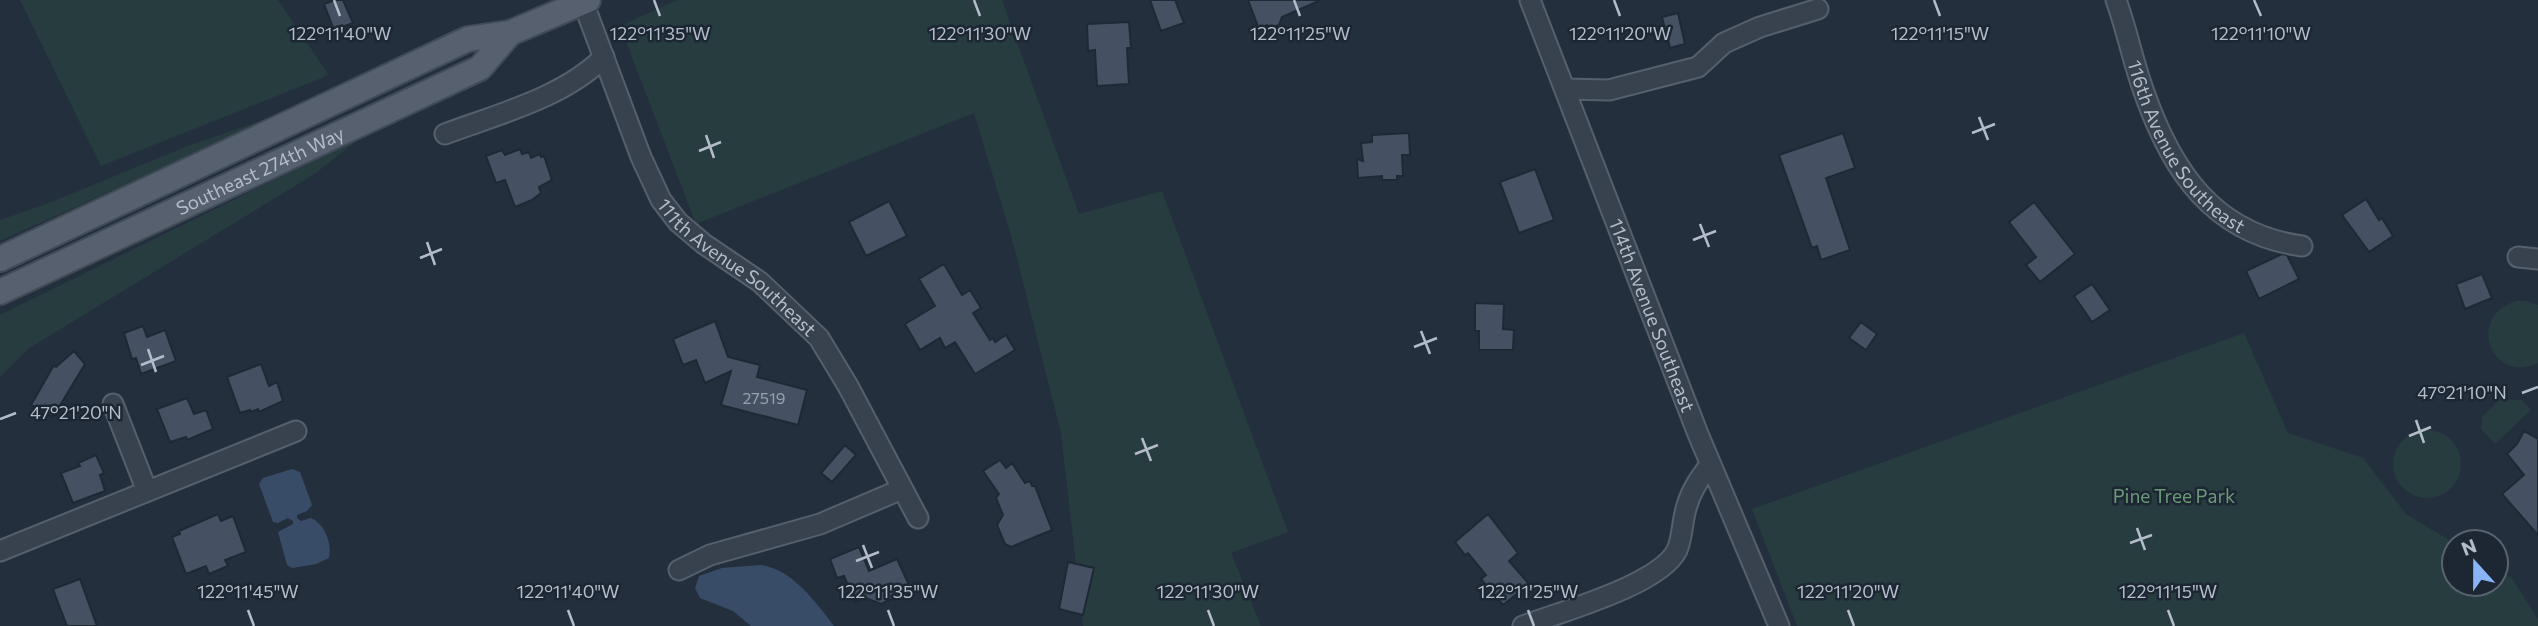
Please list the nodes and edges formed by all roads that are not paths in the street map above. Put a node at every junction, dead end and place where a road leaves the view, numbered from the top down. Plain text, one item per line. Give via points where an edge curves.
1 (1531, 0) edge
2 (2116, 0) edge
3 (586, 1) edge
4 (1818, 9) dead end
5 (510, 33) junction
6 (604, 57) junction
7 (1566, 89) junction
8 (445, 134) dead end
9 (2302, 246) dead end
10 (0, 259) edge
11 (0, 292) edge
12 (113, 404) dead end
13 (296, 431) dead end
14 (1710, 466) junction
15 (902, 489) junction
16 (147, 491) junction
17 (918, 518) dead end
18 (0, 551) edge
19 (679, 570) dead end
20 (1522, 626) edge
21 (1779, 626) edge

1 - 7 street, 114th Avenue Southeast
2 - 9 street, 116th Avenue Southeast via 2144,93 2187,180 2209,205 2236,225 2268,240
3 - 5 main road, Southeast 274th Way
3 - 6 street, 111th Avenue Southeast
4 - 7 street via 1724,43 1698,66 1609,90
5 - 10 main road, Southeast 274th Way via 468,39
5 - 11 main road, Southeast 274th Way via 480,68
6 - 8 street via 561,89
6 - 15 street, 111th Avenue Southeast via 661,200 678,222 760,282 819,338
7 - 14 street, 114th Avenue Southeast
12 - 16 street
13 - 16 street
14 - 20 street via 1691,494 1678,548 1664,566 1618,591
14 - 21 street, 114th Avenue Southeast
15 - 17 street, 111th Avenue Southeast
15 - 19 street via 820,524 710,555
16 - 18 street

